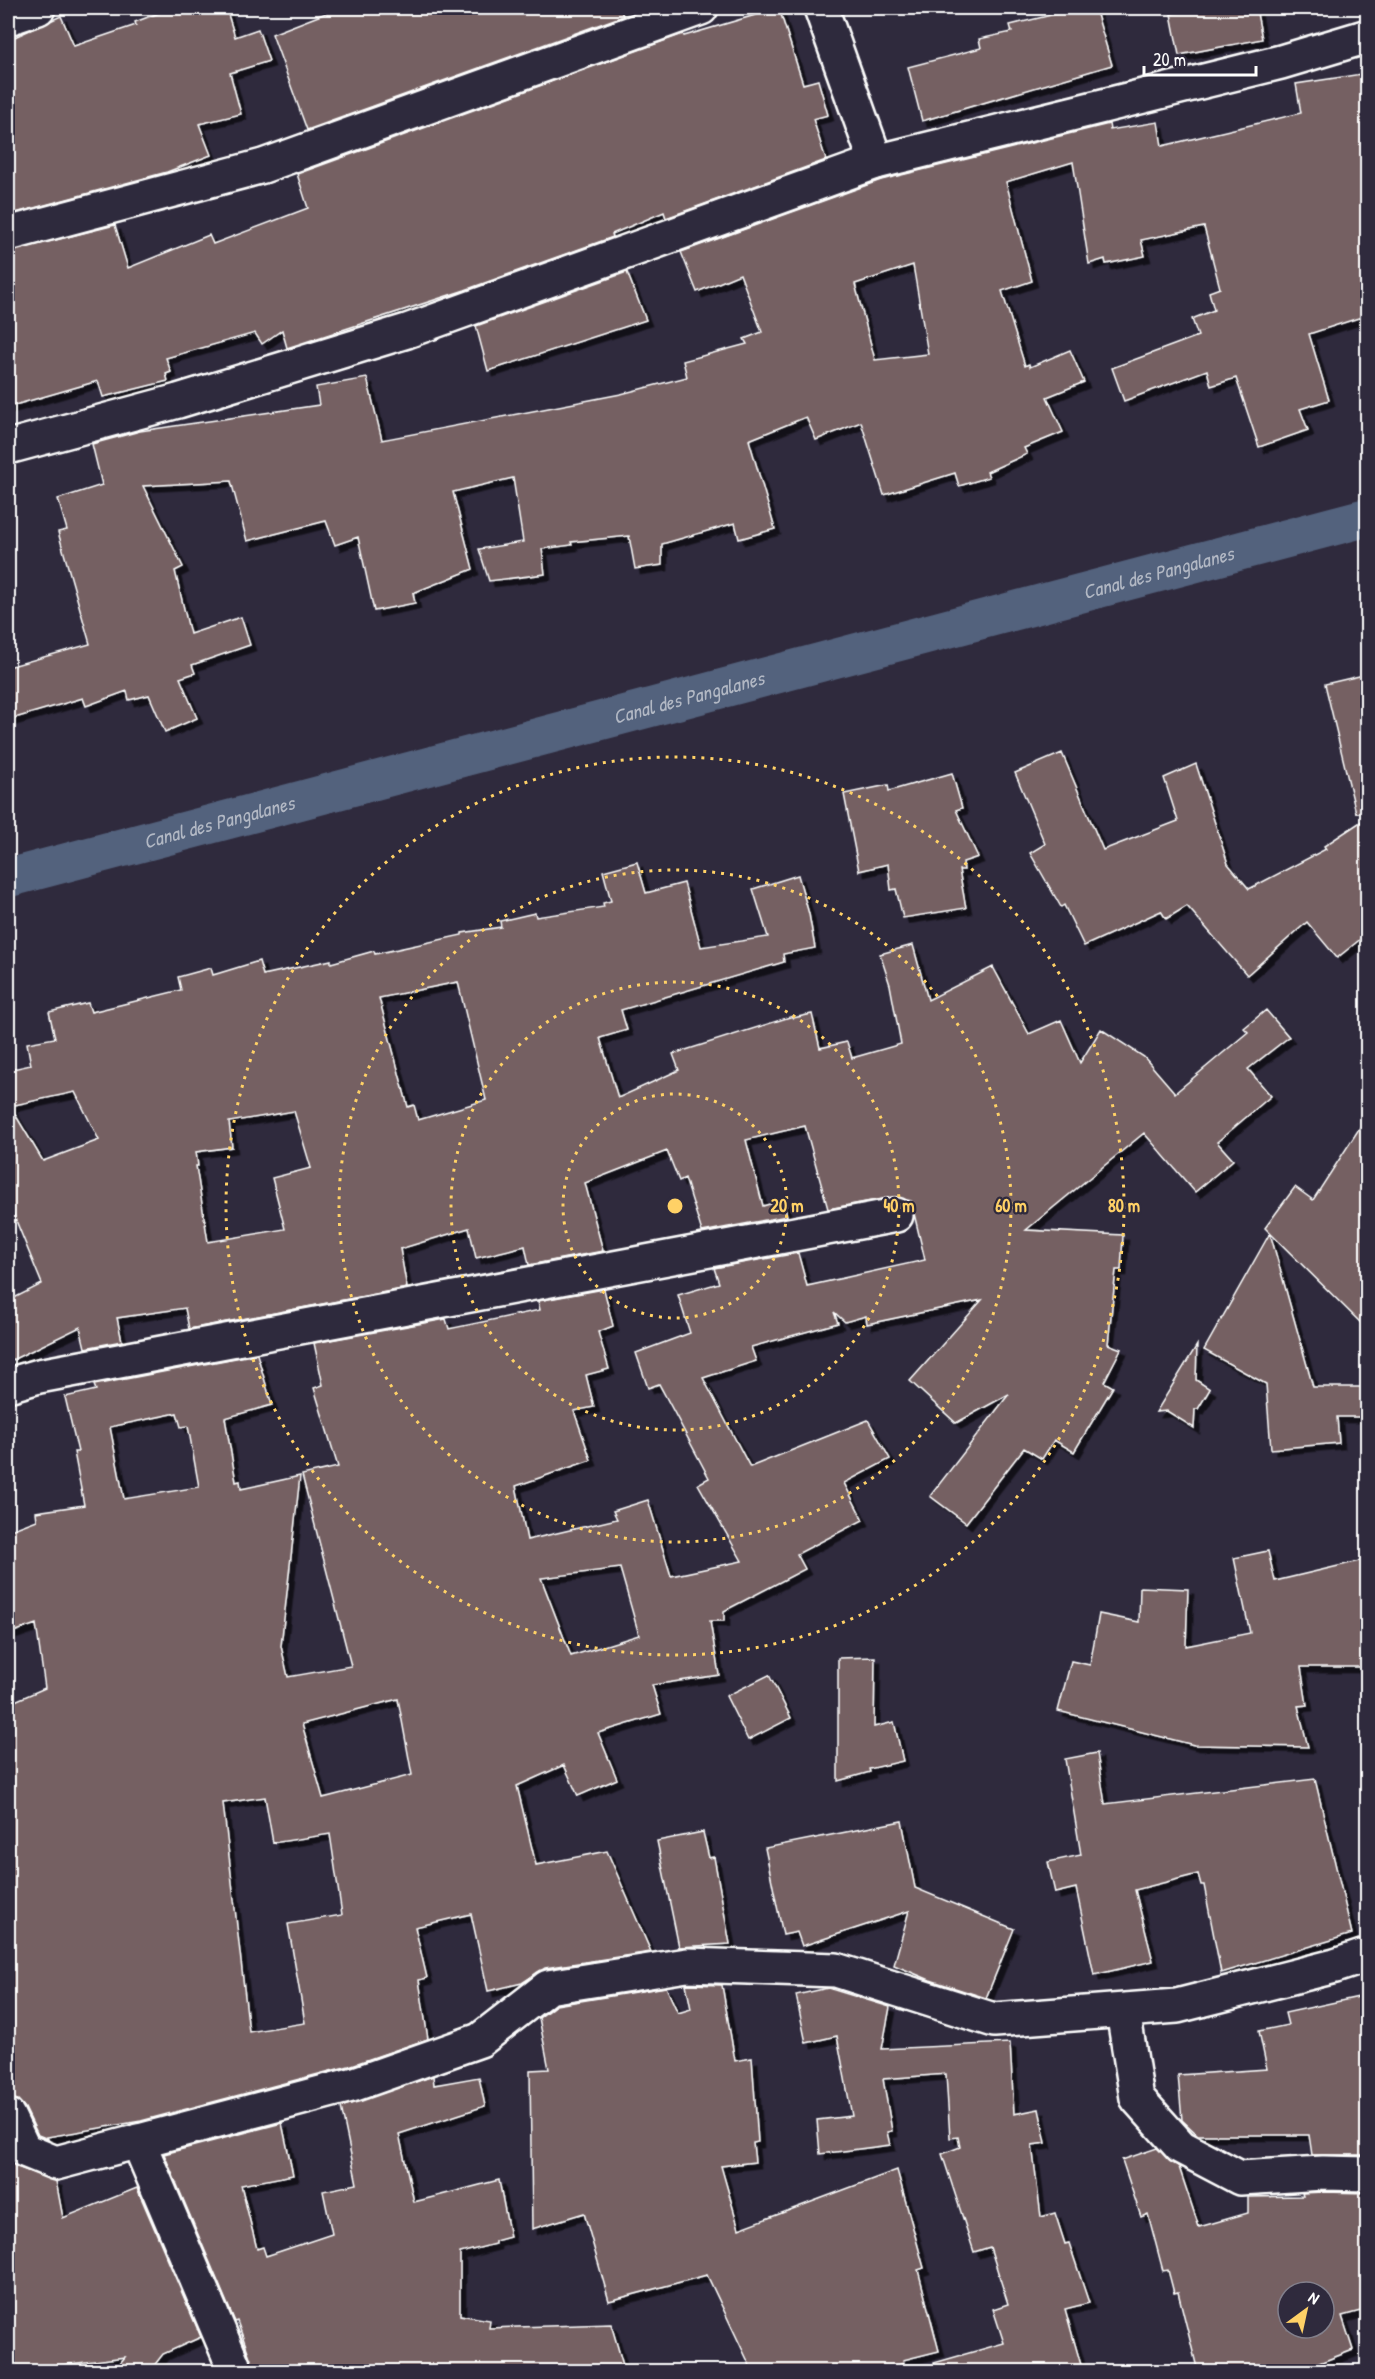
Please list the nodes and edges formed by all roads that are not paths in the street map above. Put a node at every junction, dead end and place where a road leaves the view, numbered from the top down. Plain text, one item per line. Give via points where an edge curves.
1 (38, 8) edge
2 (701, 8) edge
3 (821, 8) edge
4 (8, 18) edge
5 (1368, 36) edge
6 (876, 162) junction
7 (8, 234) edge
8 (8, 447) edge
9 (897, 1215) dead end
10 (8, 1385) edge
11 (1368, 1955) edge
12 (1123, 2011) junction
13 (8, 2116) edge
14 (138, 2141) junction
15 (1368, 2174) edge
16 (236, 2372) edge

1 - 4 street
2 - 7 street via 263,166
3 - 6 street
5 - 6 street via 1281,62
6 - 8 street via 407,331 178,401
9 - 10 street via 39,1376
11 - 12 street via 1177,2006
12 - 14 street via 994,2020 836,1970 687,1965 548,1987 480,2040 355,2084
12 - 15 street via 1137,2098 1181,2147 1240,2178
13 - 14 street via 24,2150 56,2163
14 - 16 street

